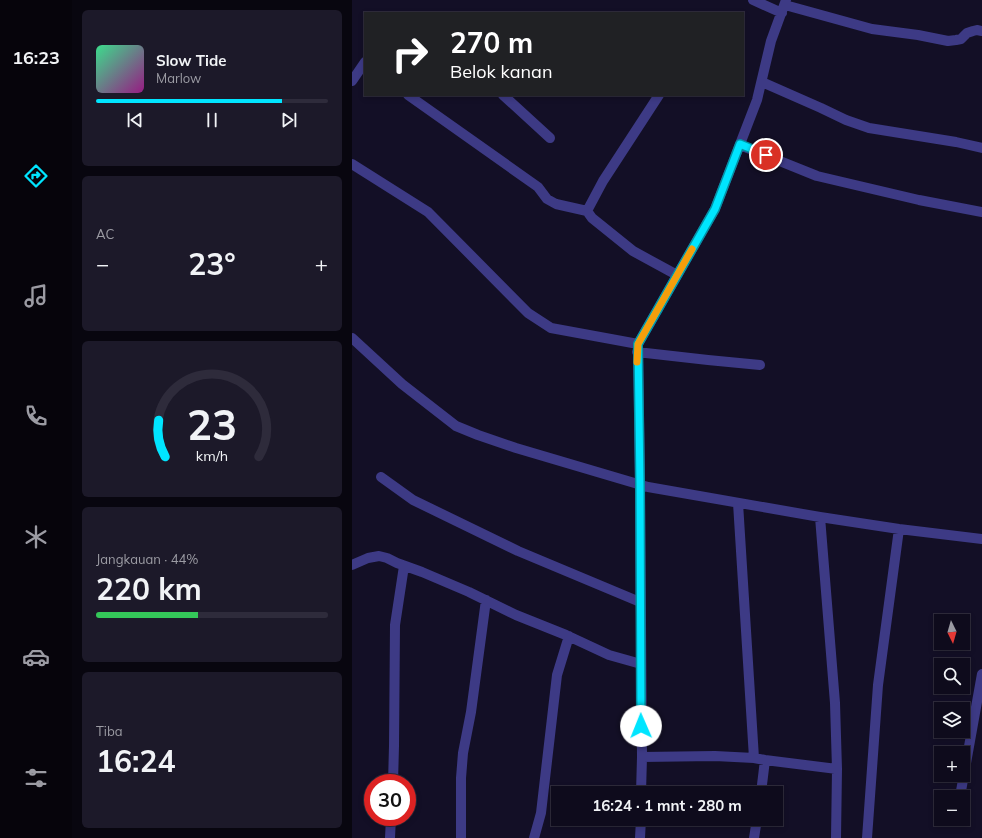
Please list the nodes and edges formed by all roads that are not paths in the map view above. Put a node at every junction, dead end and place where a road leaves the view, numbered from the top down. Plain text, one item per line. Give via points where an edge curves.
1 (753, 0) edge
2 (784, 6) edge
3 (982, 31) edge
4 (364, 64) edge
5 (352, 81) edge
6 (762, 82) junction
7 (409, 96) edge
8 (505, 96) edge
9 (658, 96) edge
10 (550, 138) dead end
11 (740, 144) junction
12 (982, 148) edge
13 (352, 164) edge
14 (587, 212) junction
15 (982, 212) edge
16 (677, 275) junction
17 (354, 344) edge
18 (637, 348) junction
19 (760, 365) dead end
20 (381, 477) dead end
21 (640, 485) junction
22 (738, 503) junction
23 (820, 517) junction
24 (899, 529) junction
25 (982, 539) edge
26 (352, 565) edge
27 (404, 566) junction
28 (486, 600) junction
29 (640, 602) junction
30 (569, 636) junction
31 (641, 664) junction
32 (982, 674) edge
33 (642, 757) junction
34 (754, 758) junction
35 (765, 760) junction
36 (837, 769) junction
37 (393, 774) edge
38 (641, 786) edge
39 (761, 786) edge
40 (961, 790) edge
41 (391, 826) edge
42 (641, 826) edge
43 (756, 826) edge
44 (390, 838) edge
45 (461, 838) edge
46 (534, 838) edge
47 (640, 838) edge
48 (754, 838) edge
49 (836, 838) edge
50 (867, 838) edge

1 - 2 street
2 - 3 street via 872,29 948,41 956,40 973,31
2 - 6 street via 771,41
4 - 5 street
6 - 11 street
6 - 12 street via 869,128
7 - 14 street via 538,187 546,198 556,204
8 - 10 street
9 - 14 street via 603,181
11 - 15 street via 817,176
11 - 16 street via 715,209
13 - 18 street via 428,212 528,313 551,328
14 - 16 street via 633,251
16 - 18 street
17 - 21 street via 456,426 478,436
18 - 19 street via 708,360
18 - 21 street
20 - 29 street via 413,500 518,551
21 - 22 street
21 - 29 street
22 - 23 street
22 - 34 street
23 - 24 street
23 - 36 street via 835,703
24 - 25 street
24 - 50 street via 878,686
26 - 27 street via 379,556
27 - 28 street
27 - 37 street via 395,625
28 - 30 street
28 - 45 street via 461,772
29 - 31 street
30 - 31 street via 609,655
30 - 46 street via 557,675 541,813
31 - 33 street
32 - 40 street
33 - 34 street
33 - 38 street
34 - 35 street
35 - 36 street
35 - 39 street
36 - 49 street
41 - 44 street
42 - 47 street
43 - 48 street

